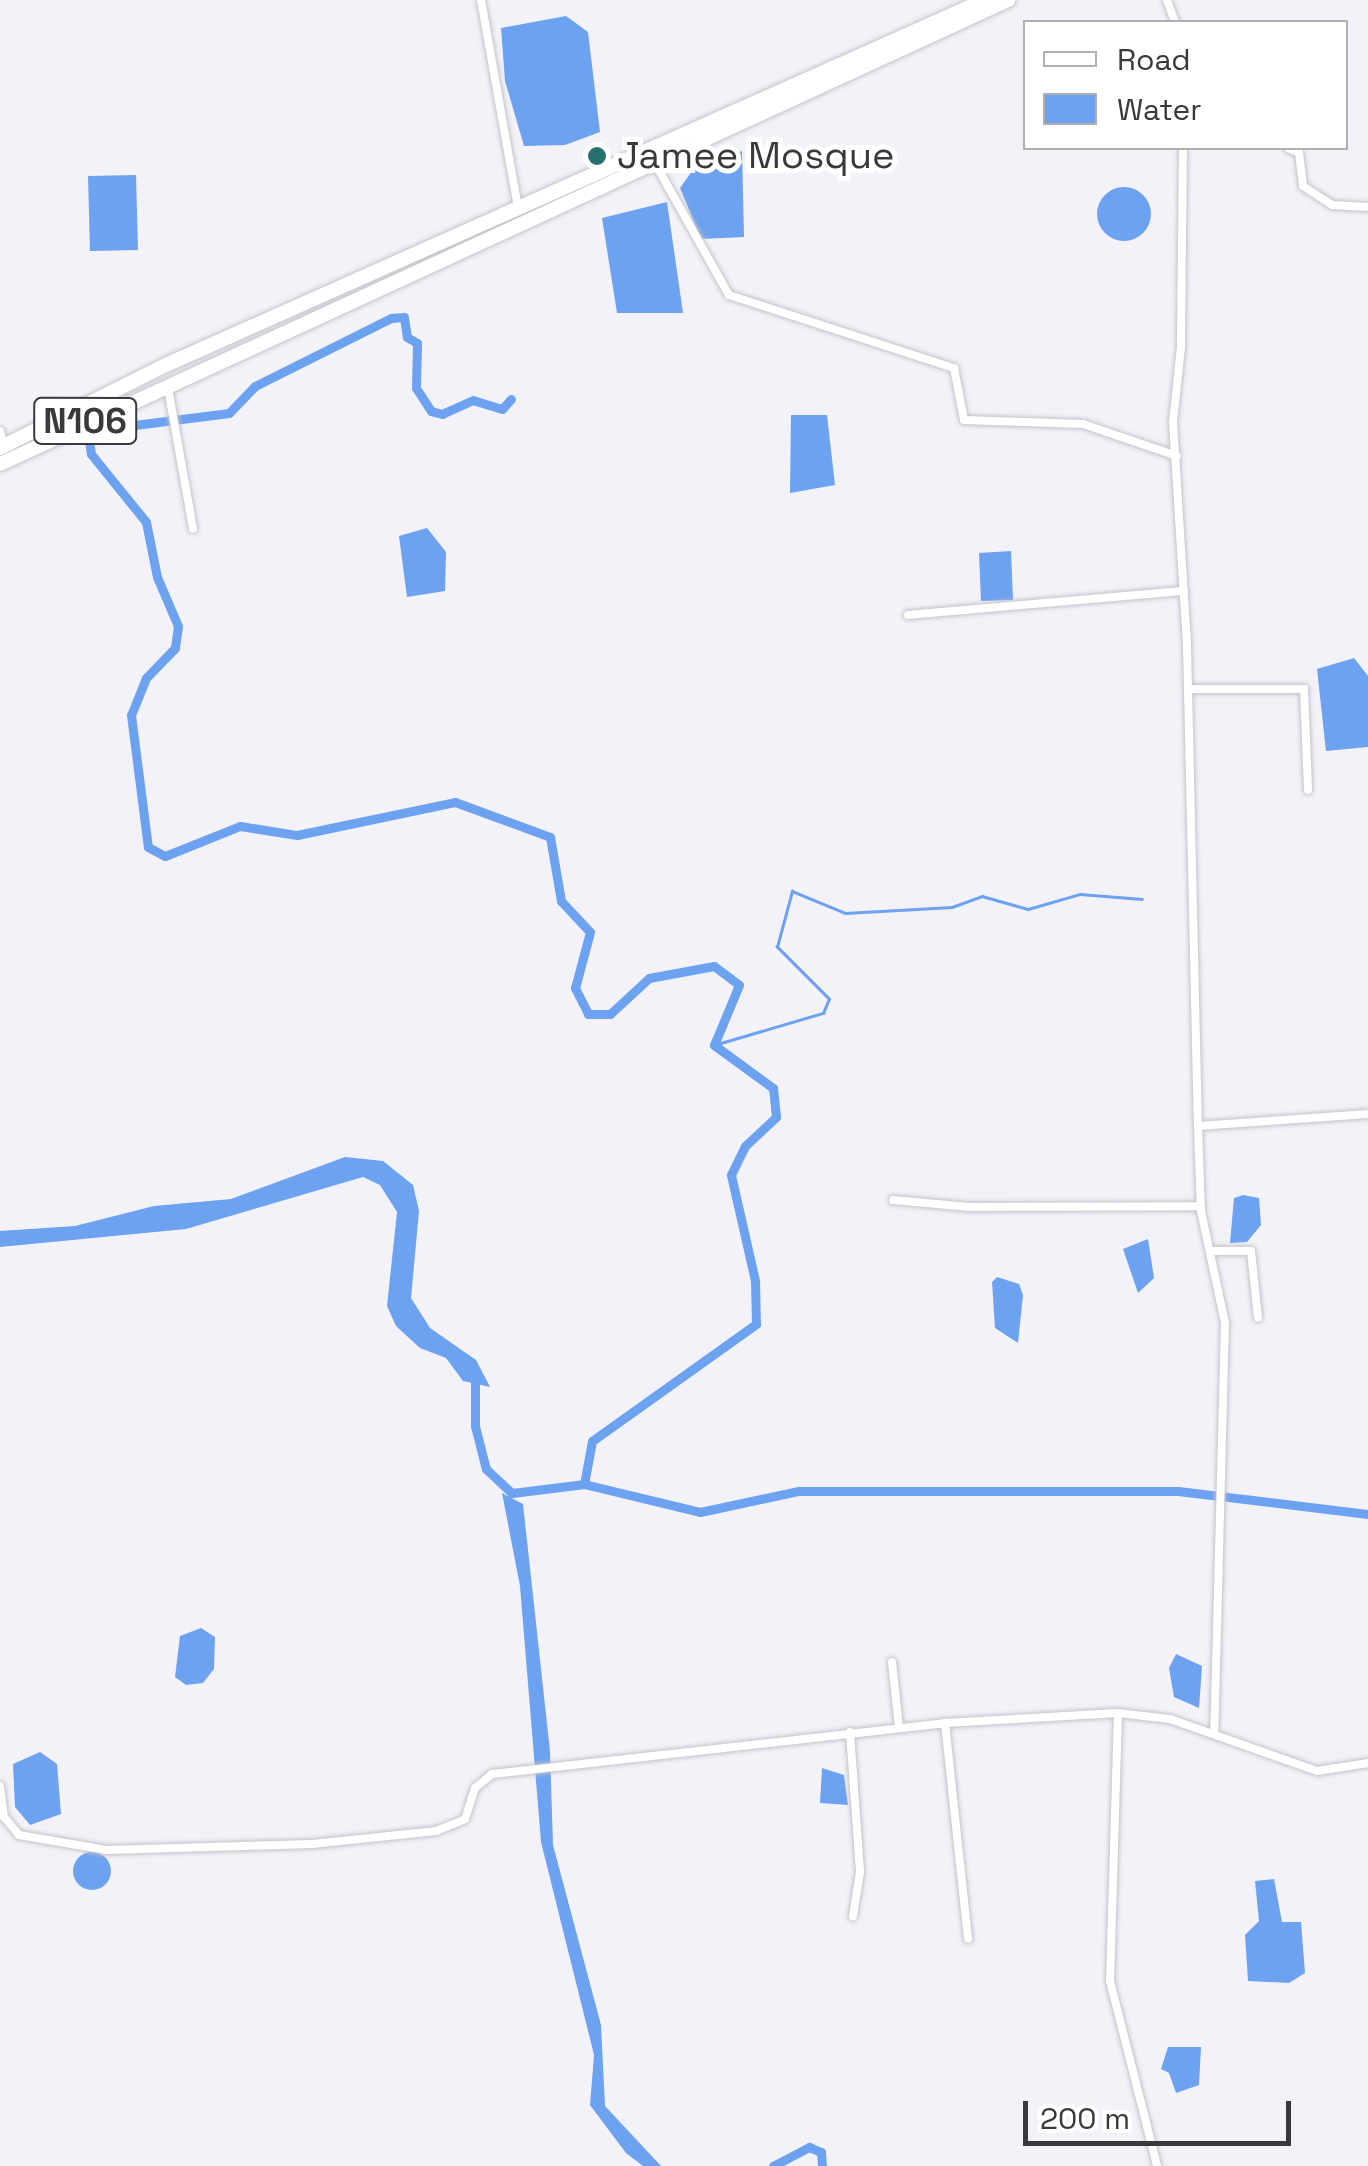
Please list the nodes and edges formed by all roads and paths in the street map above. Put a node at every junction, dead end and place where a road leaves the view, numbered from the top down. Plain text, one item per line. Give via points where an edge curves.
1 (481, 0) edge
2 (985, 0) edge
3 (1008, 0) edge
4 (1183, 150) edge
5 (1294, 150) edge
6 (669, 152) junction
7 (656, 165) junction
8 (1368, 207) edge
9 (520, 212) junction
10 (170, 387) junction
11 (1, 442) edge
12 (1177, 456) junction
13 (0, 464) edge
14 (193, 528) dead end
15 (1184, 591) junction
16 (908, 614) dead end
17 (1188, 689) junction
18 (1308, 790) dead end
19 (1368, 1114) edge
20 (1198, 1126) junction
21 (893, 1200) dead end
22 (1201, 1206) junction
23 (1210, 1251) junction
24 (1258, 1318) dead end
25 (892, 1662) dead end
26 (1118, 1713) junction
27 (944, 1723) junction
28 (899, 1727) junction
29 (850, 1732) junction
30 (1214, 1734) junction
31 (1368, 1763) edge
32 (0, 1786) edge
33 (853, 1916) dead end
34 (968, 1939) dead end
35 (1158, 2166) edge

1 - 9 street
2 - 6 highway
3 - 6 highway, N106
4 - 12 street
5 - 8 street via 1303,186 1332,205
6 - 7 highway, N106
6 - 9 highway
7 - 10 highway, N106
7 - 12 street via 728,295 954,368 964,420 1083,424
9 - 11 highway
10 - 13 highway, N106
10 - 14 street
12 - 15 street
15 - 16 street
15 - 17 street
17 - 18 street via 1304,689
17 - 20 street
19 - 20 street
20 - 22 street
21 - 22 street via 970,1207
22 - 23 street
23 - 24 street via 1251,1251
23 - 30 street via 1225,1323
25 - 28 street
26 - 27 street
26 - 30 street via 1170,1719
26 - 35 street via 1110,1980
27 - 28 street
27 - 34 street
28 - 29 street
29 - 32 street via 526,1770 484,1779 457,1826 312,1844 107,1850 19,1835 4,1817
29 - 33 street via 860,1872
30 - 31 street via 1276,1762 1317,1771

